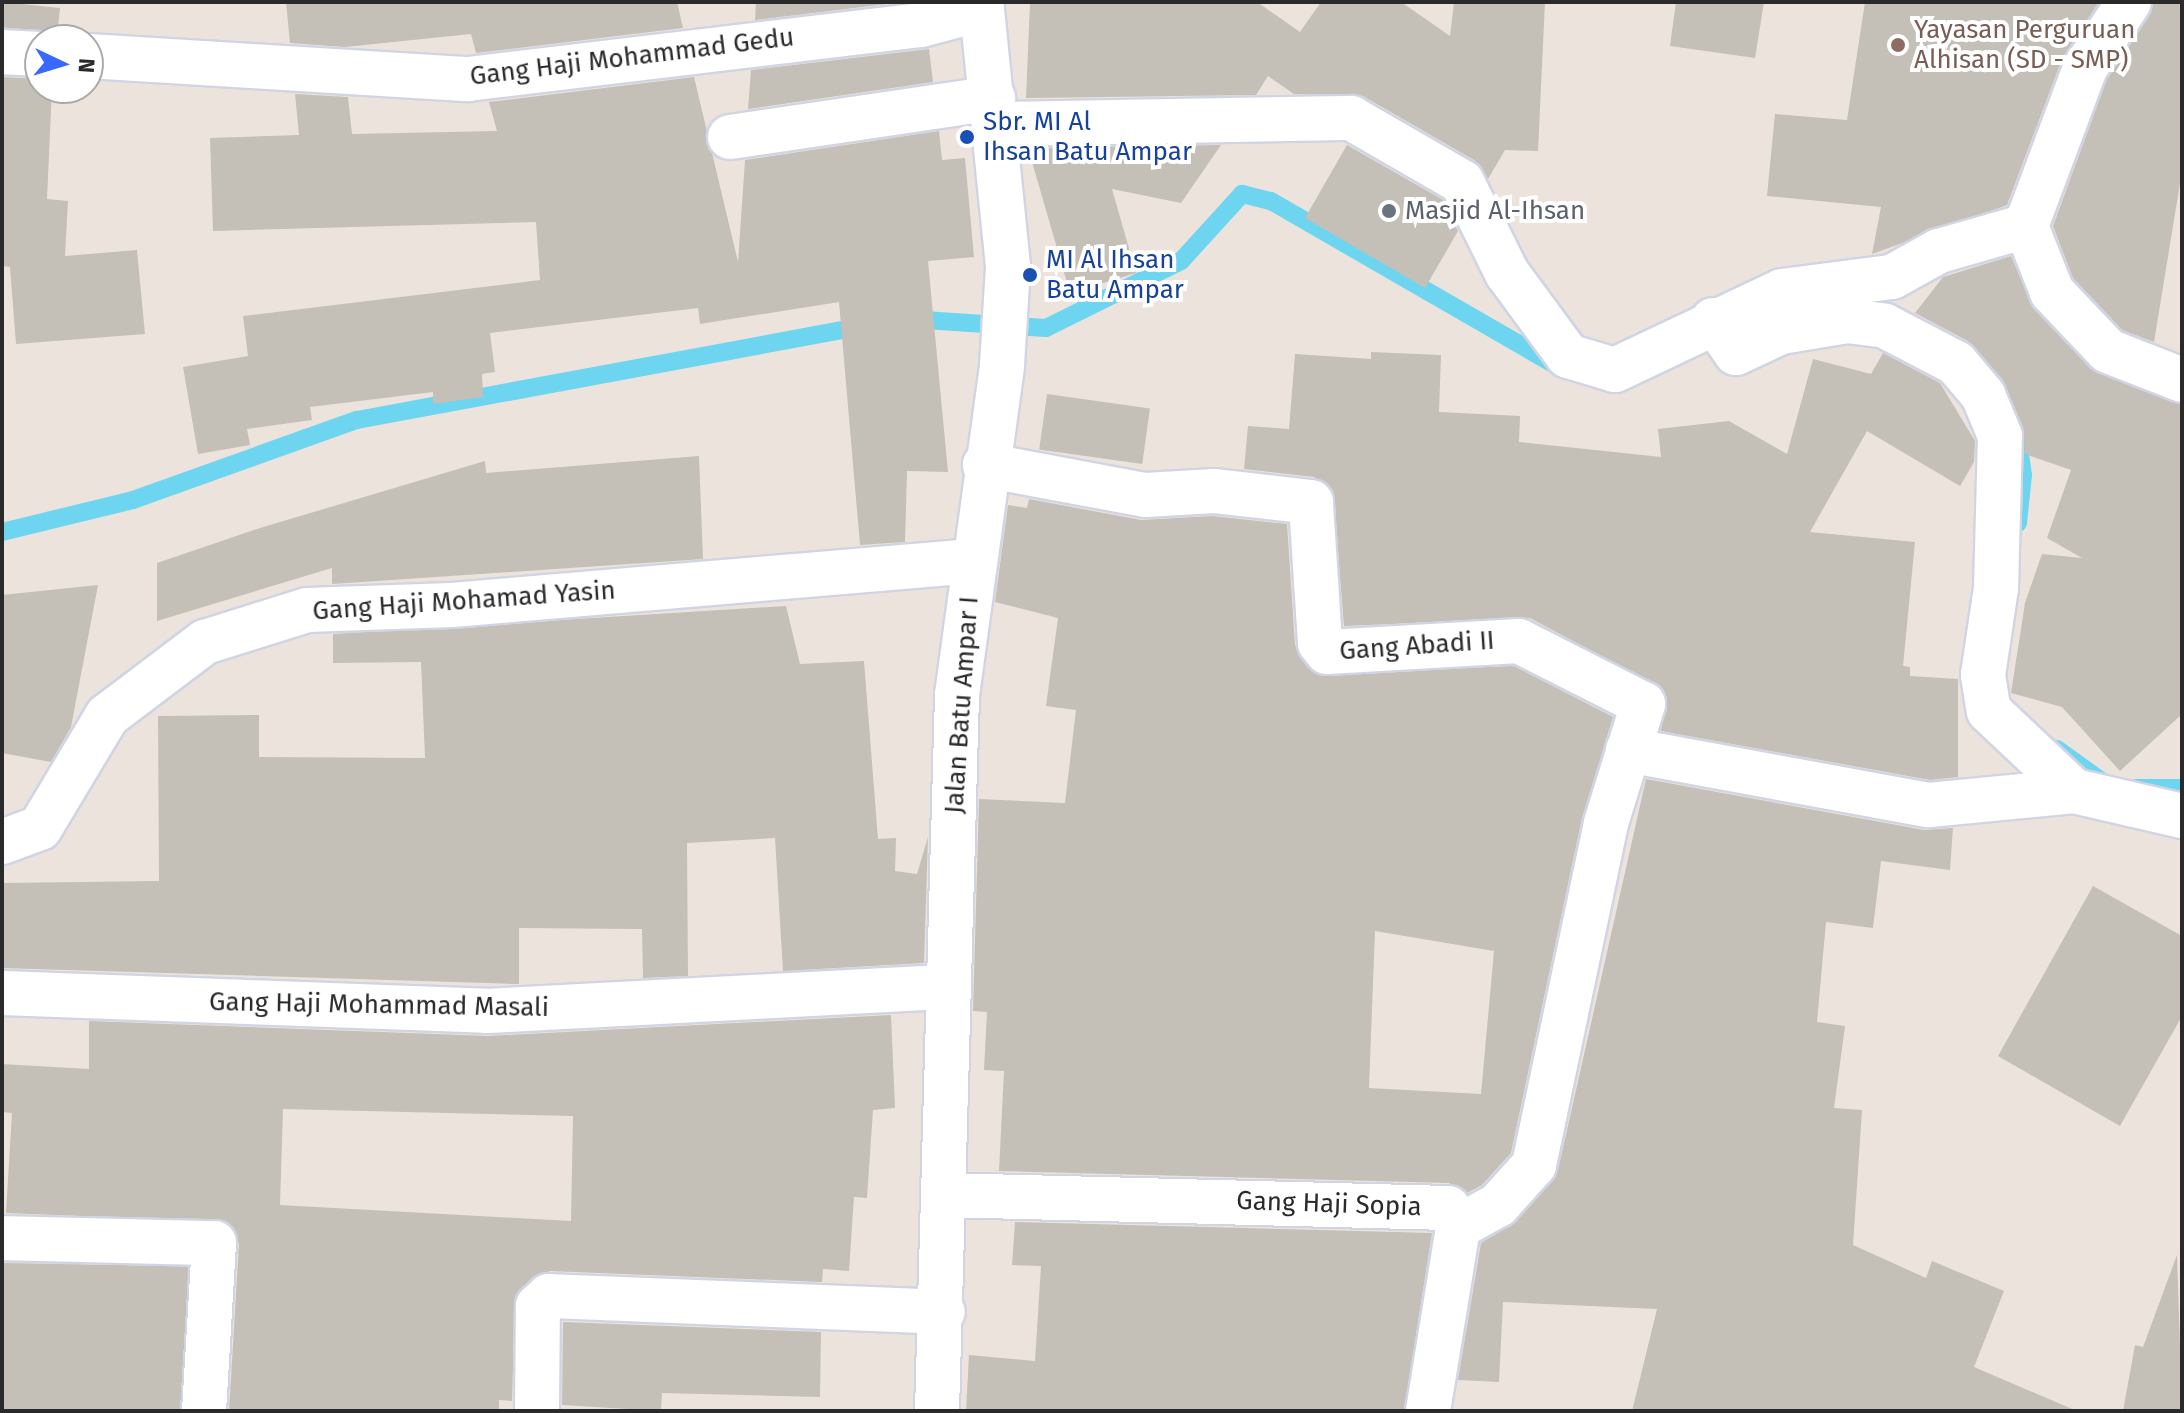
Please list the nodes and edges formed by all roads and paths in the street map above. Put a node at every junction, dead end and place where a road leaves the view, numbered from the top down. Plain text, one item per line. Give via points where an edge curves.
1 (2129, 2) edge
2 (981, 6) edge
3 (2, 52) edge
4 (24, 53) edge
5 (104, 57) edge
6 (995, 111) junction
7 (730, 137) dead end
8 (2026, 226) junction
9 (1722, 332) junction
10 (2182, 380) edge
11 (985, 465) junction
12 (973, 561) junction
13 (1641, 699) joint
14 (1628, 750) junction
15 (2074, 791) junction
16 (2182, 816) edge
17 (2, 842) edge
18 (948, 987) junction
19 (2, 993) edge
20 (945, 1195) junction
21 (1458, 1227) junction
22 (2, 1238) edge
23 (943, 1312) junction
24 (204, 1411) edge
25 (537, 1411) edge
26 (937, 1411) edge
27 (1428, 1411) edge

1 - 8 street via 2085,68
2 - 5 street, Gang Haji Mohammad Gedu via 921,25 468,79
2 - 6 street, Jalan Batu Ampar I
3 - 4 street
6 - 7 street
6 - 9 street via 1351,118 1462,182 1507,273 1568,356 1615,370
6 - 11 street, Jalan Batu Ampar I via 1008,266 1002,365
8 - 9 street via 1939,251 1892,277 1782,291
8 - 10 street via 2052,292 2108,351
9 - 15 street via 1781,332 1847,321 1885,326 1956,363 1983,395 2000,436 1996,588 1983,675 1989,711
11 - 12 street, Jalan Batu Ampar I
11 - 13 street, Gang Abadi II via 1145,495 1214,491 1311,502 1320,643 1327,652 1519,641
12 - 17 street, Gang Haji Mohamad Yasin via 452,605 307,610 205,642 107,716 40,828
12 - 18 street, Jalan Batu Ampar I via 957,695
13 - 14 street, Gang Haji Sopia
14 - 15 street via 1929,805
14 - 21 street, Gang Haji Sopia via 1606,823 1534,1165 1498,1205
15 - 16 street
18 - 19 street, Gang Haji Mohammad Masali via 487,1011
18 - 20 street, Jalan Batu Ampar I
20 - 21 street, Gang Haji Sopia via 1448,1208
20 - 23 street, Jalan Batu Ampar I
21 - 27 street
22 - 24 street via 214,1243
23 - 25 street via 549,1296 538,1306
23 - 26 street, Jalan Batu Ampar I

